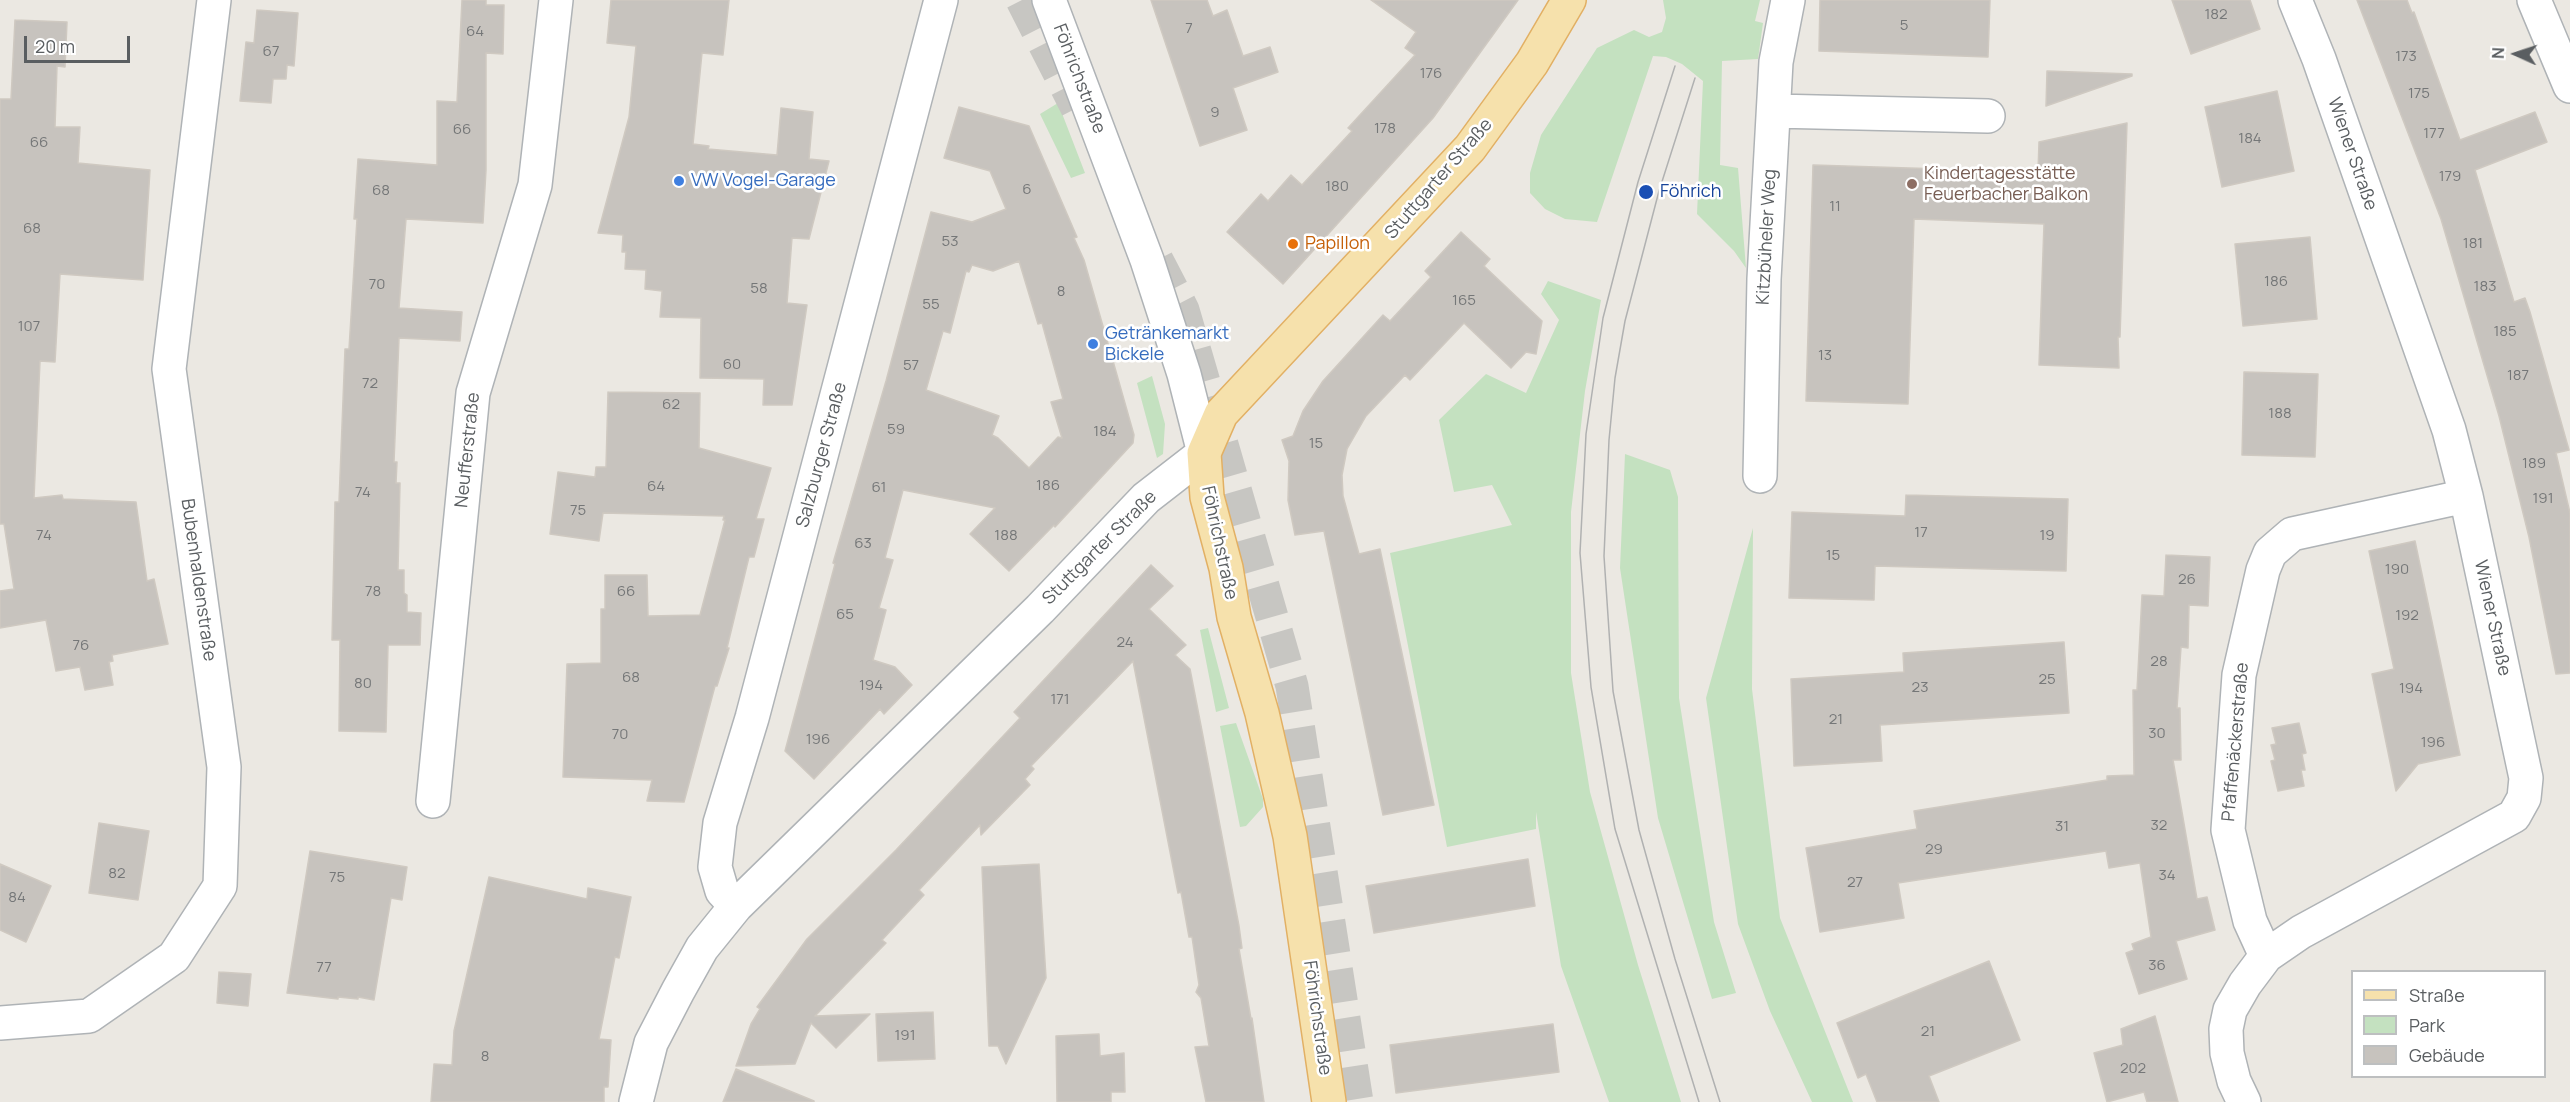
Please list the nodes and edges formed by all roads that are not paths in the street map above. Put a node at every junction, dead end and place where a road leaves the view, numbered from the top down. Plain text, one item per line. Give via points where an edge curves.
1 (214, 0) edge
2 (556, 0) edge
3 (941, 0) edge
4 (1049, 0) edge
5 (1569, 0) edge
6 (1788, 0) edge
7 (2295, 0) edge
8 (2534, 0) edge
9 (2570, 86) edge
10 (1773, 111) junction
11 (1988, 116) dead end
12 (1204, 453) junction
13 (1760, 476) dead end
14 (2466, 496) junction
15 (433, 801) dead end
16 (736, 906) junction
17 (2266, 956) junction
18 (0, 1023) edge
19 (636, 1102) edge
20 (1329, 1102) edge
21 (2244, 1102) edge

1 - 18 street, Bubenhaldenstraße via 169,369 224,766 220,886 174,957 89,1016
2 - 15 street, Neufferstraße via 535,185 473,393
3 - 16 street, Salzburger Straße via 756,707 720,823 715,867 722,891
4 - 12 street, Föhrichstraße via 1147,260 1184,374
5 - 12 main road, Stuttgarter Straße via 1532,63 1470,148 1221,414
6 - 10 street, Kitzbüheler Weg via 1776,62
7 - 14 street, Wiener Straße via 2449,430
8 - 9 street
10 - 11 street
10 - 13 street, Kitzbüheler Weg via 1764,279
12 - 16 street, Stuttgarter Straße via 1146,498 1040,609
12 - 20 main road, Föhrichstraße via 1208,497 1234,617 1262,713 1290,836
14 - 17 street, Wiener Straße via 2526,778 2524,798 2514,816 2301,932
14 - 17 street, Pfaffenäckerstraße via 2292,534 2270,553 2239,675 2228,830 2250,921
16 - 19 street, Stuttgarter Straße via 702,948 678,990 651,1043
17 - 21 street, Wiener Straße via 2230,1010 2226,1029 2227,1053

